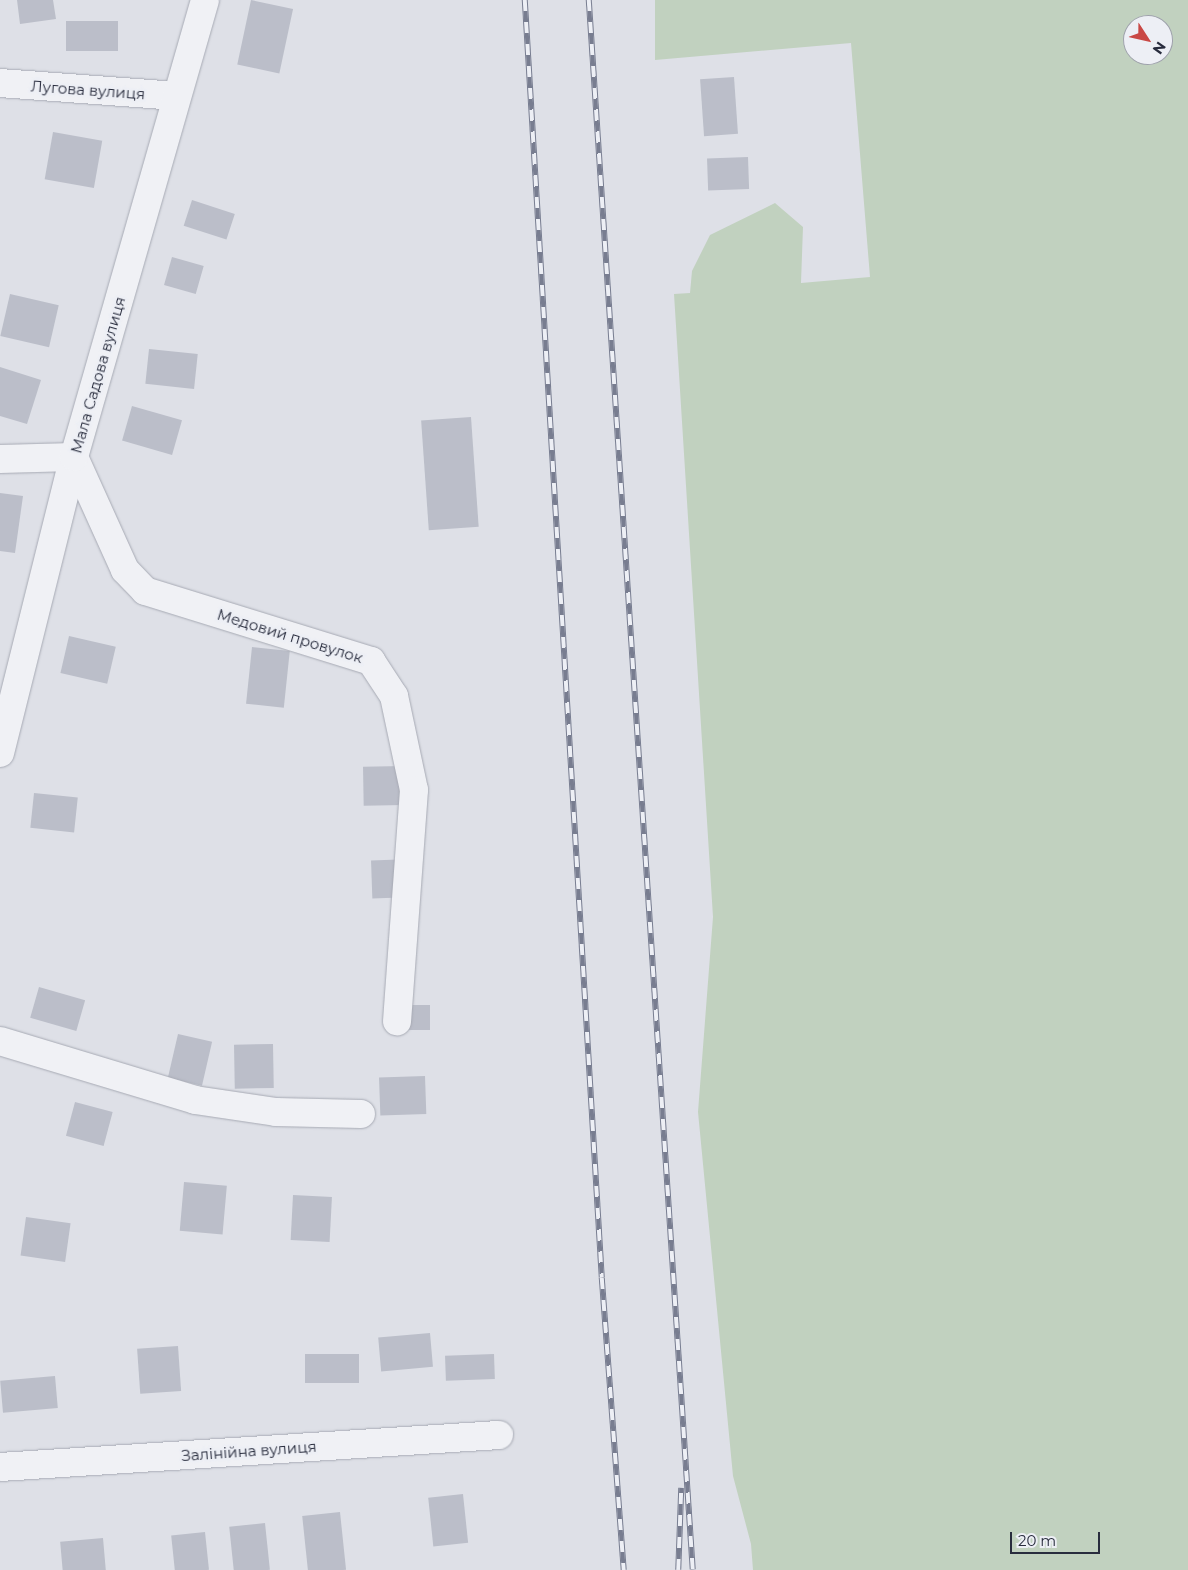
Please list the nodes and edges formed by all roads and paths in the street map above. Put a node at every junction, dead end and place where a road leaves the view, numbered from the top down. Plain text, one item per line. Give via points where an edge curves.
1 (205, 0) edge
2 (0, 83) edge
3 (177, 96) junction
4 (74, 457) junction
5 (0, 460) edge
6 (0, 753) edge
7 (397, 1021) dead end
8 (0, 1041) edge
9 (361, 1114) dead end
10 (499, 1435) dead end
11 (0, 1467) edge

1 - 3 street, Мала Садова вулиця
2 - 3 street, Лугова вулиця
3 - 4 street, Мала Садова вулиця
4 - 5 street
4 - 6 street, Мала Садова вулиця
4 - 7 street, Медовий провулок via 125,570 145,591 371,661 394,696 414,790
8 - 9 street via 195,1100 276,1112
10 - 11 street, Залінійна вулиця

